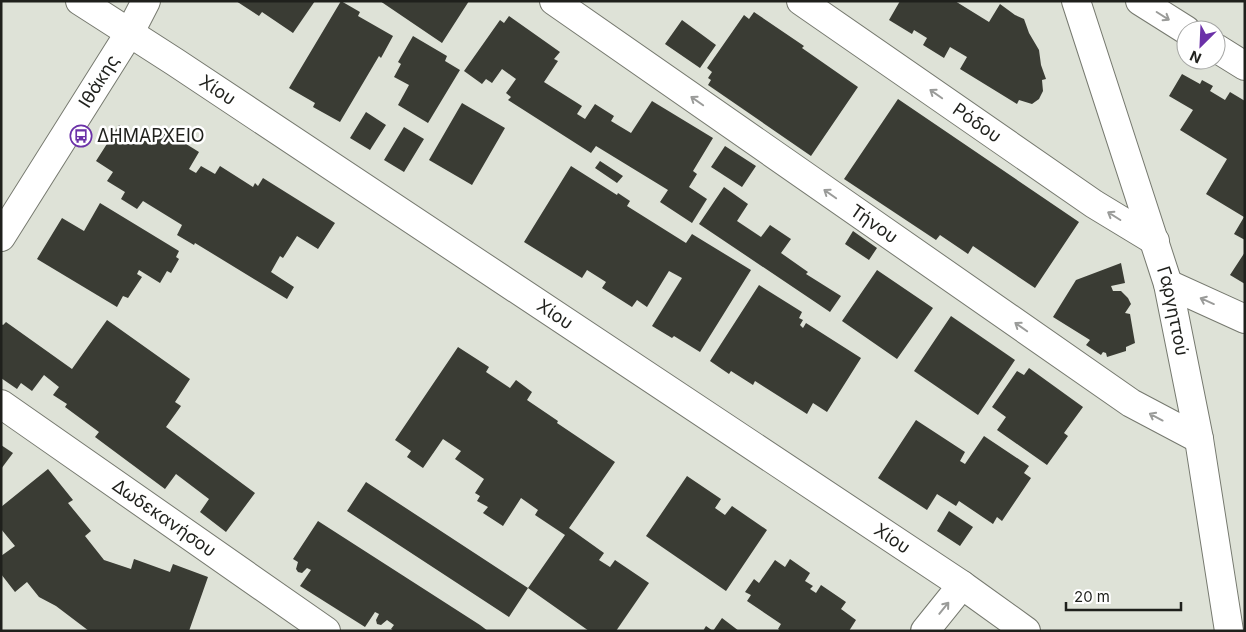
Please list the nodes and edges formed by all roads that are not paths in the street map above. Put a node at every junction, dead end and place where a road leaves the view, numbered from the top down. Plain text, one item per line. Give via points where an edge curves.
1 (80, 1) edge
2 (146, 1) edge
3 (554, 1) edge
4 (801, 1) edge
5 (1076, 1) edge
6 (1140, 1) edge
7 (1176, 24) edge
8 (130, 32) junction
9 (1226, 54) edge
10 (1245, 66) edge
11 (2, 232) edge
12 (1155, 241) junction
13 (1168, 284) junction
14 (1245, 319) edge
15 (1, 404) edge
16 (1199, 439) junction
17 (962, 585) junction
18 (326, 631) edge
19 (925, 631) edge
20 (1026, 631) edge
21 (1229, 631) edge

1 - 8 street, Χίου
2 - 8 street, Ιθάκης
16 -> 3 street, Τήνου via 1131,404
12 -> 4 street, Ρόδου via 1094,204
5 - 12 street, Γαργηττού
6 -> 7 street
8 - 11 street, Ιθάκης
8 - 17 street, Χίου
9 - 10 street
12 - 13 street, Γαργηττού
14 -> 13 street
13 - 16 street, Γαργηττού
15 - 18 street, Δωδεκανήσου
16 - 21 street, Γαργηττού
19 -> 17 street
17 - 20 street, Χίου

